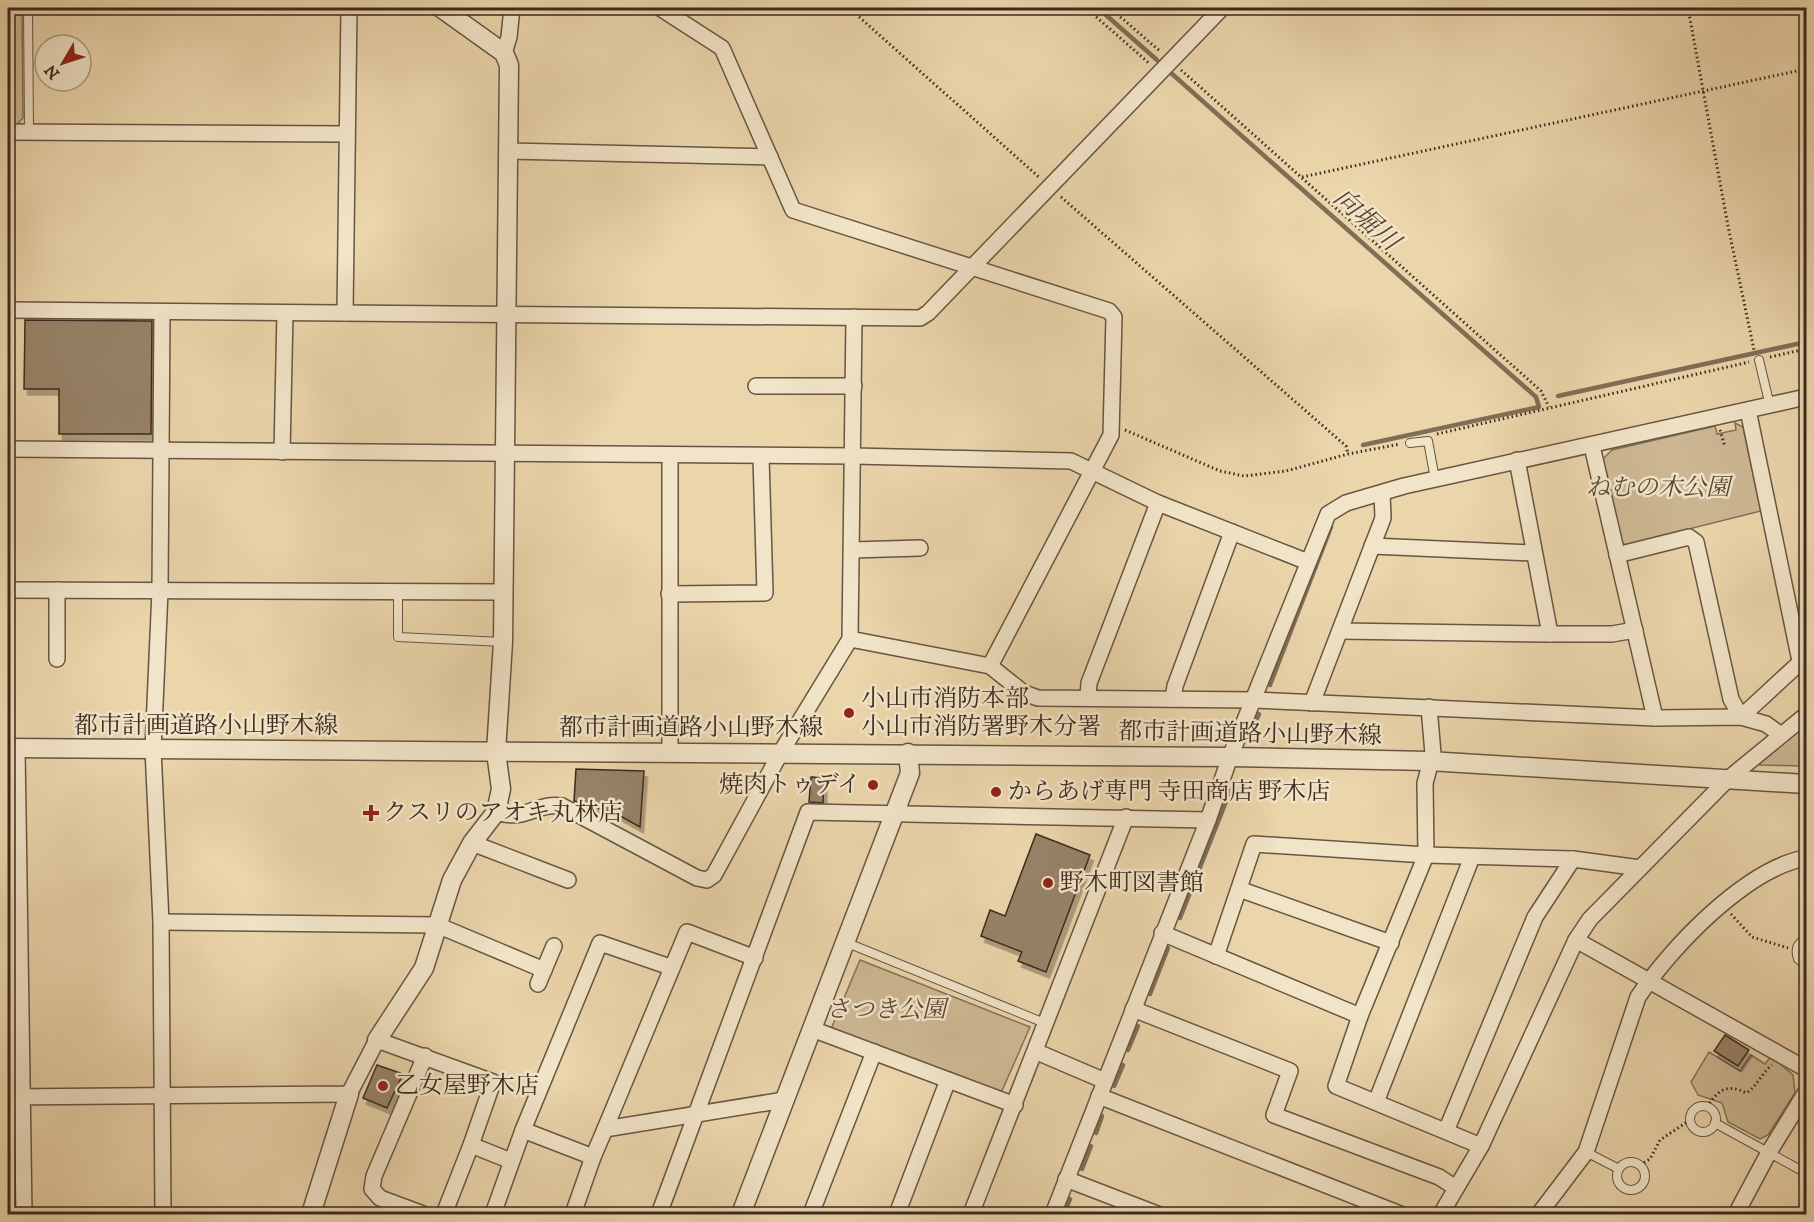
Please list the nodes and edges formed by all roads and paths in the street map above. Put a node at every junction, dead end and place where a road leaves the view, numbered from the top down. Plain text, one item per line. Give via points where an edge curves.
1 (28, 8) edge
2 (349, 8) edge
3 (441, 8) edge
4 (512, 8) edge
5 (660, 8) edge
6 (849, 8) edge
7 (1086, 8) edge
8 (1110, 8) edge
9 (1222, 8) edge
10 (1688, 8) edge
11 (504, 52) junction
12 (1170, 61) junction
13 (1806, 69) edge
14 (1159, 72) junction
15 (1704, 92) junction
16 (8, 132) edge
17 (29, 132) junction
18 (346, 134) junction
19 (508, 151) junction
20 (770, 157) junction
21 (1302, 177) junction
22 (1049, 186) junction
23 (972, 266) junction
24 (8, 310) edge
25 (162, 312) junction
26 (285, 313) junction
27 (345, 313) junction
28 (505, 315) junction
29 (854, 317) junction
30 (1806, 349) edge
31 (1759, 360) junction
32 (756, 386) dead end
33 (854, 386) junction
34 (1806, 397) edge
35 (1770, 406) junction
36 (1549, 407) junction
37 (1748, 410) junction
38 (1113, 425) junction
39 (1428, 441) junction
40 (1410, 443) joint
41 (1592, 446) junction
42 (8, 449) edge
43 (161, 451) junction
44 (282, 452) junction
45 (504, 454) junction
46 (1348, 454) junction
47 (670, 456) junction
48 (853, 456) junction
49 (761, 457) junction
50 (1517, 460) junction
51 (1092, 470) junction
52 (1435, 479) junction
53 (1382, 493) junction
54 (1158, 503) junction
55 (1232, 531) junction
56 (1372, 546) junction
57 (920, 548) dead end
58 (852, 550) junction
59 (1534, 553) junction
60 (1617, 555) junction
61 (1308, 562) junction
62 (8, 590) edge
63 (57, 590) junction
64 (160, 591) junction
65 (504, 592) junction
66 (398, 593) junction
67 (669, 594) junction
68 (1635, 630) junction
69 (1340, 631) junction
70 (1550, 634) junction
71 (850, 639) junction
72 (503, 642) junction
73 (57, 659) dead end
74 (1803, 659) edge
75 (990, 666) junction
76 (1088, 697) junction
77 (1173, 699) junction
78 (1254, 700) junction
79 (1312, 703) junction
80 (1429, 707) junction
81 (1806, 716) edge
82 (1741, 717) junction
83 (1655, 718) junction
84 (1781, 735) junction
85 (12, 748) edge
86 (153, 748) junction
87 (670, 751) junction
88 (495, 752) junction
89 (781, 752) junction
90 (908, 753) junction
91 (1230, 757) junction
92 (1429, 761) junction
93 (1728, 779) junction
94 (1806, 784) edge
95 (496, 812) junction
96 (894, 814) junction
97 (1126, 817) junction
98 (1208, 820) junction
99 (472, 843) junction
100 (1426, 855) junction
101 (1472, 856) junction
102 (1806, 858) edge
103 (1573, 859) junction
104 (1640, 868) junction
105 (568, 880) dead end
106 (1239, 889) junction
107 (1722, 904) junction
108 (161, 921) junction
109 (437, 925) junction
110 (1162, 933) junction
111 (1806, 939) edge
112 (1576, 940) junction
113 (845, 942) junction
114 (1391, 943) junction
115 (554, 946) dead end
116 (1796, 950) junction
117 (1216, 956) junction
118 (755, 958) junction
119 (1806, 966) edge
120 (670, 967) junction
121 (1650, 979) junction
122 (1133, 1009) junction
123 (1360, 1016) junction
124 (1047, 1024) junction
125 (812, 1029) junction
126 (377, 1040) junction
127 (874, 1052) junction
128 (1037, 1052) junction
129 (1782, 1055) junction
130 (425, 1056) junction
131 (1806, 1069) edge
132 (948, 1080) junction
133 (1105, 1081) junction
134 (1806, 1092) edge
135 (349, 1094) junction
136 (162, 1095) junction
137 (1099, 1096) junction
138 (15, 1097) edge
139 (784, 1100) junction
140 (1376, 1102) junction
141 (1015, 1106) junction
142 (1707, 1107) junction
143 (694, 1114) junction
144 (1690, 1120) junction
145 (1715, 1123) junction
146 (605, 1129) junction
147 (523, 1130) junction
148 (1446, 1131) junction
149 (471, 1145) junction
150 (1481, 1146) junction
151 (1586, 1152) junction
152 (1768, 1154) junction
153 (593, 1156) junction
154 (511, 1161) junction
155 (1640, 1165) junction
156 (1619, 1168) junction
157 (1806, 1173) edge
158 (1066, 1179) junction
159 (1456, 1188) junction
160 (24, 1215) edge
161 (163, 1215) edge
162 (311, 1215) edge
163 (423, 1215) edge
164 (444, 1215) edge
165 (493, 1215) edge
166 (573, 1215) edge
167 (659, 1215) edge
168 (741, 1215) edge
169 (811, 1215) edge
170 (897, 1215) edge
171 (971, 1215) edge
172 (1053, 1215) edge
173 (1157, 1215) edge
174 (1400, 1215) edge
175 (1441, 1215) edge
176 (1539, 1215) edge
177 (1736, 1215) edge

1 - 17 lane
2 - 18 street
3 - 11 street
4 - 11 street
5 - 20 street via 722,48
6 - 22 path
7 - 14 path
8 - 12 path
9 - 12 street
10 - 15 path
11 - 19 street via 509,65
12 - 14 street
12 - 21 path
13 - 15 path
14 - 22 street
15 - 21 path
15 - 31 path via 1751,344
16 - 17 street
17 - 18 street
18 - 27 street
19 - 20 street
19 - 28 street
20 - 23 street via 793,210
21 - 36 path via 1541,391
22 - 23 street
22 - 46 path via 1346,446
23 - 29 street via 920,318
23 - 38 street via 1110,311 1114,317
24 - 25 street
25 - 26 street
25 - 43 street
26 - 27 street
26 - 44 street
27 - 28 street
28 - 29 street
28 - 45 street
29 - 33 street
30 - 31 path
31 - 35 lane
31 - 36 path
32 - 33 street
33 - 48 street
34 - 35 street
35 - 37 street
36 - 39 path via 1445,430
37 - 41 street
37 - 74 street
38 - 46 path via 1220,471 1244,476 1286,471
38 - 51 street
39 - 40 lane
39 - 52 lane
40 - 46 path
41 - 50 street
41 - 60 street
42 - 43 street
43 - 44 street
43 - 64 street
44 - 45 street
45 - 47 street
45 - 65 street
47 - 49 street
47 - 67 street
48 - 49 street
48 - 51 street via 1071,461
48 - 58 street
49 - 67 street via 765,593
50 - 52 street
50 - 59 street
51 - 54 street
51 - 75 street
52 - 53 street
53 - 56 street via 1383,518
53 - 61 street via 1346,502 1328,514
54 - 55 street
54 - 76 street via 1089,683
55 - 61 street
55 - 77 street
56 - 59 street
56 - 69 street
57 - 58 street
58 - 71 street
59 - 70 street
60 - 68 street
60 - 82 street via 1689,537 1696,542 1731,699
61 - 78 street
62 - 63 street
63 - 64 street
63 - 73 street
64 - 66 street
64 - 86 street
65 - 66 street
65 - 72 street
66 - 72 lane via 398,637
67 - 87 street
68 - 70 street
68 - 83 street
69 - 70 street
69 - 79 street
71 - 75 street
71 - 89 street
72 - 88 street
74 - 82 street
75 - 76 street via 1024,693 1038,698
76 - 77 street
77 - 78 street
78 - 79 street
78 - 91 street
79 - 80 street
80 - 83 street
80 - 92 street via 1433,754
81 - 84 street
82 - 83 street
82 - 84 street via 1766,724
84 - 93 street
85 - 86 street, 都市計画道路小山野木線
85 - 138 street
86 - 88 street, 都市計画道路小山野木線
86 - 108 street
87 - 88 street, 都市計画道路小山野木線
87 - 89 street, 都市計画道路小山野木線
88 - 95 street via 501,789
89 - 90 street, 都市計画道路小山野木線
89 - 95 street via 714,875 707,880 562,806 551,804 512,817
90 - 91 street, 都市計画道路小山野木線
90 - 96 street via 910,773
91 - 92 street, 都市計画道路小山野木線
91 - 98 street
92 - 93 street, 都市計画道路小山野木線
92 - 100 street via 1425,783
93 - 94 street, 都市計画道路小山野木線
93 - 104 street
95 - 99 street
96 - 97 street
96 - 113 street
96 - 118 street via 808,812
97 - 98 street
97 - 124 street
98 - 110 street
99 - 105 street
99 - 109 street via 452,880
100 - 101 street
100 - 106 street via 1254,844
100 - 114 street
101 - 103 street
101 - 140 street
102 - 107 street via 1770,868
103 - 104 street
103 - 148 street via 1536,917
104 - 112 street via 1590,919
106 - 114 street
106 - 117 street
107 - 116 path via 1752,938
107 - 121 street
108 - 109 street
108 - 136 street
109 - 115 street via 541,977
109 - 126 street via 424,968
110 - 117 street
110 - 122 street
111 - 116 lane
112 - 121 street
112 - 150 street
113 - 124 lane
113 - 125 street
114 - 123 street
116 - 119 lane via 1798,959
117 - 123 street
118 - 120 street via 687,932
118 - 143 street
120 - 146 street
120 - 147 street via 600,943
121 - 129 street
121 - 151 street via 1638,997
122 - 133 street
122 - 159 street via 1290,1071 1274,1116 1439,1177
123 - 140 street via 1336,1086
124 - 128 street
125 - 127 street
125 - 139 street
126 - 130 street
126 - 135 street
127 - 132 street
127 - 169 street
128 - 133 street
128 - 141 street
129 - 131 street
129 - 142 path via 1762,1073 1754,1089 1746,1093 1728,1086
130 - 149 street via 493,1082
130 - 163 street via 372,1189 380,1198
132 - 141 street
132 - 170 street
133 - 137 street
134 - 152 street
135 - 136 street
135 - 162 street
136 - 138 street
136 - 161 street
137 - 158 street
137 - 174 street
138 - 160 street
139 - 143 street
139 - 168 street
140 - 148 street
141 - 171 street
142 - 144 lane via 1695,1109
142 - 145 lane via 1714,1112
143 - 146 street
143 - 167 street
144 - 145 lane via 1693,1128 1701,1132 1709,1131
144 - 155 path via 1660,1140 1650,1159
145 - 152 lane
146 - 153 street
147 - 153 street
147 - 154 street
148 - 150 street
149 - 154 street
149 - 164 street
150 - 159 street
151 - 156 lane
151 - 176 street
152 - 157 lane
152 - 177 street
153 - 166 street
154 - 165 street
155 - 156 lane via 1631,1161
155 - 156 lane via 1645,1172 1644,1181 1634,1189 1619,1183
158 - 172 street
158 - 173 street
159 - 175 street

